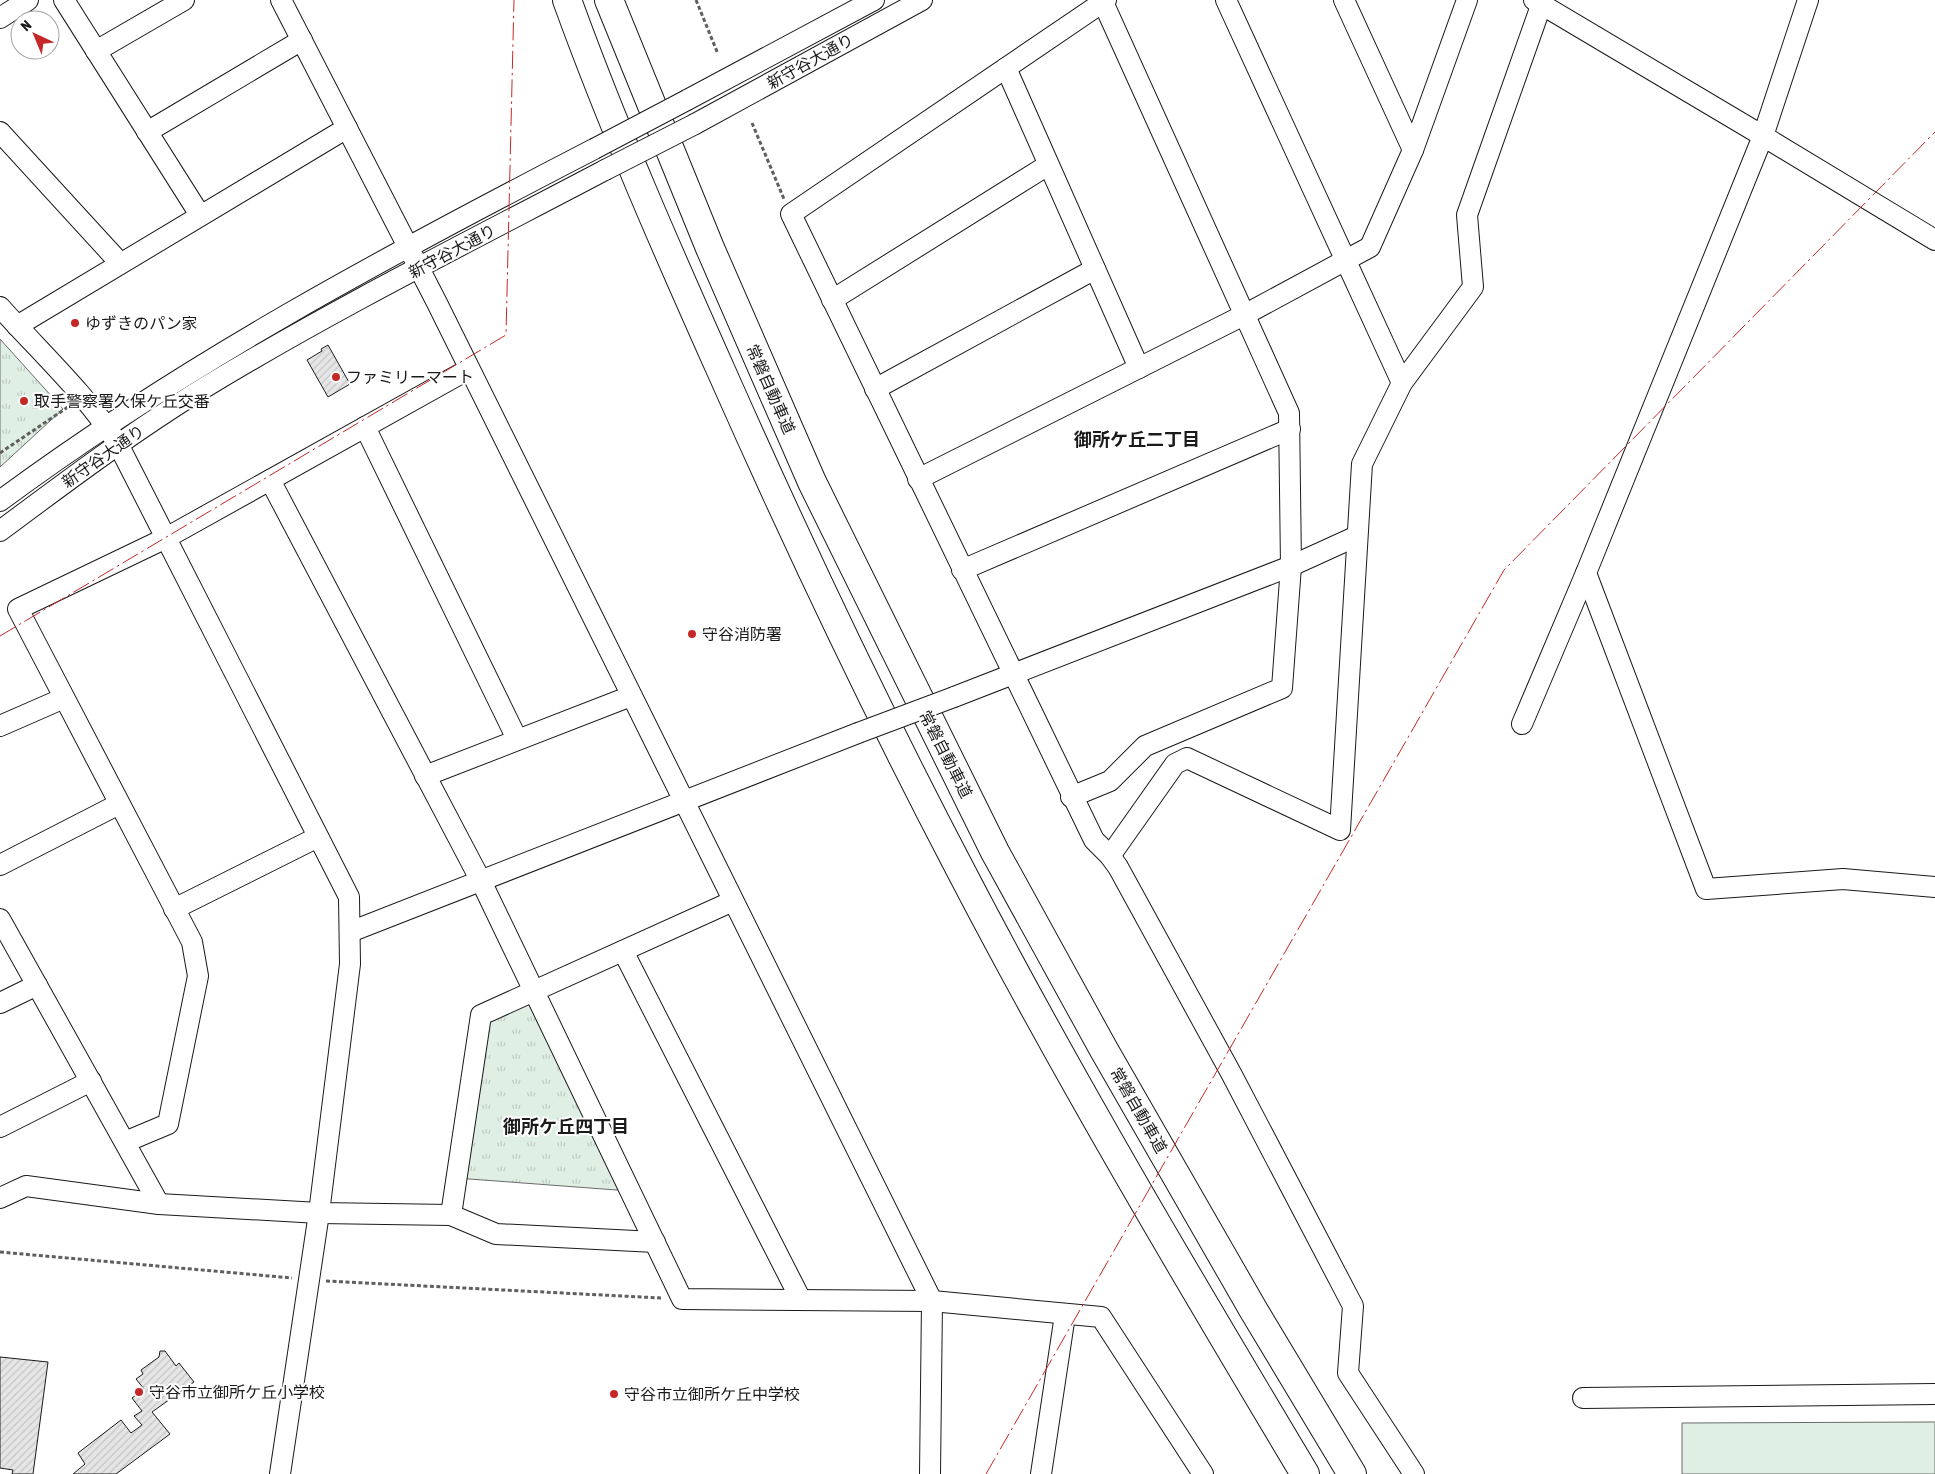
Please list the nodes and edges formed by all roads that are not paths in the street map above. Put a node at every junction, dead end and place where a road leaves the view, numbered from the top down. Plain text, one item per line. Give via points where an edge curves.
1 (28, 0) edge
2 (64, 0) edge
3 (184, 0) edge
4 (281, 0) edge
5 (565, 0) edge
6 (609, 0) edge
7 (874, 0) edge
8 (922, 0) edge
9 (1226, 0) edge
10 (1344, 0) edge
11 (1467, 0) edge
12 (1808, 0) edge
13 (1104, 1) edge
14 (1540, 2) edge
15 (0, 18) edge
16 (302, 40) junction
17 (96, 51) junction
18 (1006, 68) junction
19 (347, 128) junction
20 (0, 132) edge
21 (147, 132) junction
22 (1763, 136) junction
23 (1413, 150) junction
24 (1048, 164) junction
25 (200, 215) junction
26 (1935, 240) edge
27 (407, 245) junction
28 (1344, 261) junction
29 (120, 263) junction
30 (419, 268) junction
31 (1095, 269) junction
32 (832, 300) junction
33 (0, 307) edge
34 (1246, 314) junction
35 (17, 326) junction
36 (1139, 368) junction
37 (469, 369) junction
38 (1402, 383) junction
39 (875, 389) junction
40 (106, 425) junction
41 (365, 427) junction
42 (1290, 429) junction
43 (118, 444) junction
44 (918, 479) junction
45 (270, 480) junction
46 (0, 501) edge
47 (0, 531) edge
48 (1358, 536) junction
49 (166, 538) junction
50 (1291, 566) junction
51 (962, 570) junction
52 (1586, 573) junction
53 (1013, 672) junction
54 (631, 696) junction
55 (64, 698) junction
56 (1522, 724) dead end
57 (0, 726) edge
58 (517, 738) junction
59 (426, 776) junction
60 (1071, 797) junction
61 (682, 801) junction
62 (119, 804) junction
63 (318, 837) junction
64 (1110, 856) junction
65 (0, 866) edge
66 (481, 881) junction
67 (1935, 887) edge
68 (733, 901) junction
69 (174, 909) junction
70 (0, 919) edge
71 (350, 932) junction
72 (623, 951) junction
73 (37, 985) junction
74 (534, 991) junction
75 (0, 1003) edge
76 (91, 1081) junction
77 (0, 1127) edge
78 (125, 1142) junction
79 (0, 1198) edge
80 (159, 1204) junction
81 (319, 1213) junction
82 (450, 1214) junction
83 (654, 1242) junction
84 (801, 1300) junction
85 (932, 1301) junction
86 (1065, 1315) junction
87 (1935, 1394) edge
88 (1584, 1398) dead end
89 (280, 1474) edge
90 (930, 1474) edge
91 (1041, 1474) edge
92 (1203, 1474) edge
93 (1305, 1474) edge
94 (1352, 1474) edge
95 (1414, 1474) edge

1 - 15 street
2 - 17 street
3 - 17 street
4 - 16 street
5 - 93 highway via 674,267 776,496 868,689 960,870 1072,1077
6 - 94 highway, 常磐自動車道 via 710,248 812,482 991,844 1114,1067
7 - 27 street, 新守谷大通り, bridge
8 - 30 street, 新守谷大通り, bridge via 695,124
9 - 28 street
10 - 23 street
11 - 23 street
12 - 22 street
13 - 18 street
13 - 34 street
14 - 22 street
14 - 38 street via 1467,216 1474,287
16 - 19 street
16 - 21 street
17 - 21 street
18 - 24 street
18 - 32 street via 791,214
19 - 25 street
19 - 27 street
20 - 29 street
21 - 25 street
22 - 26 street
22 - 52 street
23 - 28 street via 1370,247
24 - 31 street
24 - 32 street
25 - 29 street
27 - 30 street
27 - 40 street, 新守谷大通り via 202,364
28 - 34 street
28 - 38 street
29 - 35 street
30 - 37 street
30 - 43 street, 新守谷大通り via 206,387
31 - 36 street
31 - 39 street
32 - 39 street
33 - 35 street
34 - 36 street
34 - 42 street via 1290,413
35 - 40 street
36 - 44 street
37 - 41 street
37 - 54 street
38 - 48 street via 1362,464
39 - 44 street
40 - 43 street
40 - 46 street, 新守谷大通り
41 - 45 street
41 - 58 street
42 - 50 street
42 - 51 street
43 - 47 street, 新守谷大通り
43 - 49 street
44 - 51 street
45 - 49 street
45 - 59 street
48 - 50 street
48 - 64 street via 1340,830 1187,758 1175,764
49 - 55 street via 18,609
49 - 63 street
50 - 53 street
50 - 60 street via 1282,688 1145,746 1110,781
51 - 53 street
52 - 56 street
52 - 67 street via 1706,889 1843,879
53 - 60 street
53 - 61 street, bridge
54 - 58 street
54 - 61 street
55 - 57 street
55 - 62 street
58 - 59 street
59 - 66 street
60 - 64 street via 1094,840
61 - 66 street
61 - 68 street
62 - 65 street
62 - 69 street
63 - 69 street
63 - 71 street via 349,897
64 - 95 street via 1232,1074 1353,1306 1348,1372
66 - 71 street
66 - 74 street
68 - 72 street
68 - 85 street
69 - 78 street via 192,942 198,976 168,1124
70 - 73 street
71 - 81 street via 350,964
72 - 74 street
72 - 84 street
73 - 75 street
73 - 76 street
74 - 82 street via 481,1014
74 - 83 street
76 - 77 street
76 - 78 street
78 - 80 street
79 - 80 street via 26,1186
80 - 81 street
81 - 82 street
81 - 89 street
82 - 83 street via 496,1234
83 - 84 street via 682,1299
84 - 85 street
85 - 86 street
85 - 90 street
86 - 91 street
86 - 92 street via 1101,1317
87 - 88 street

